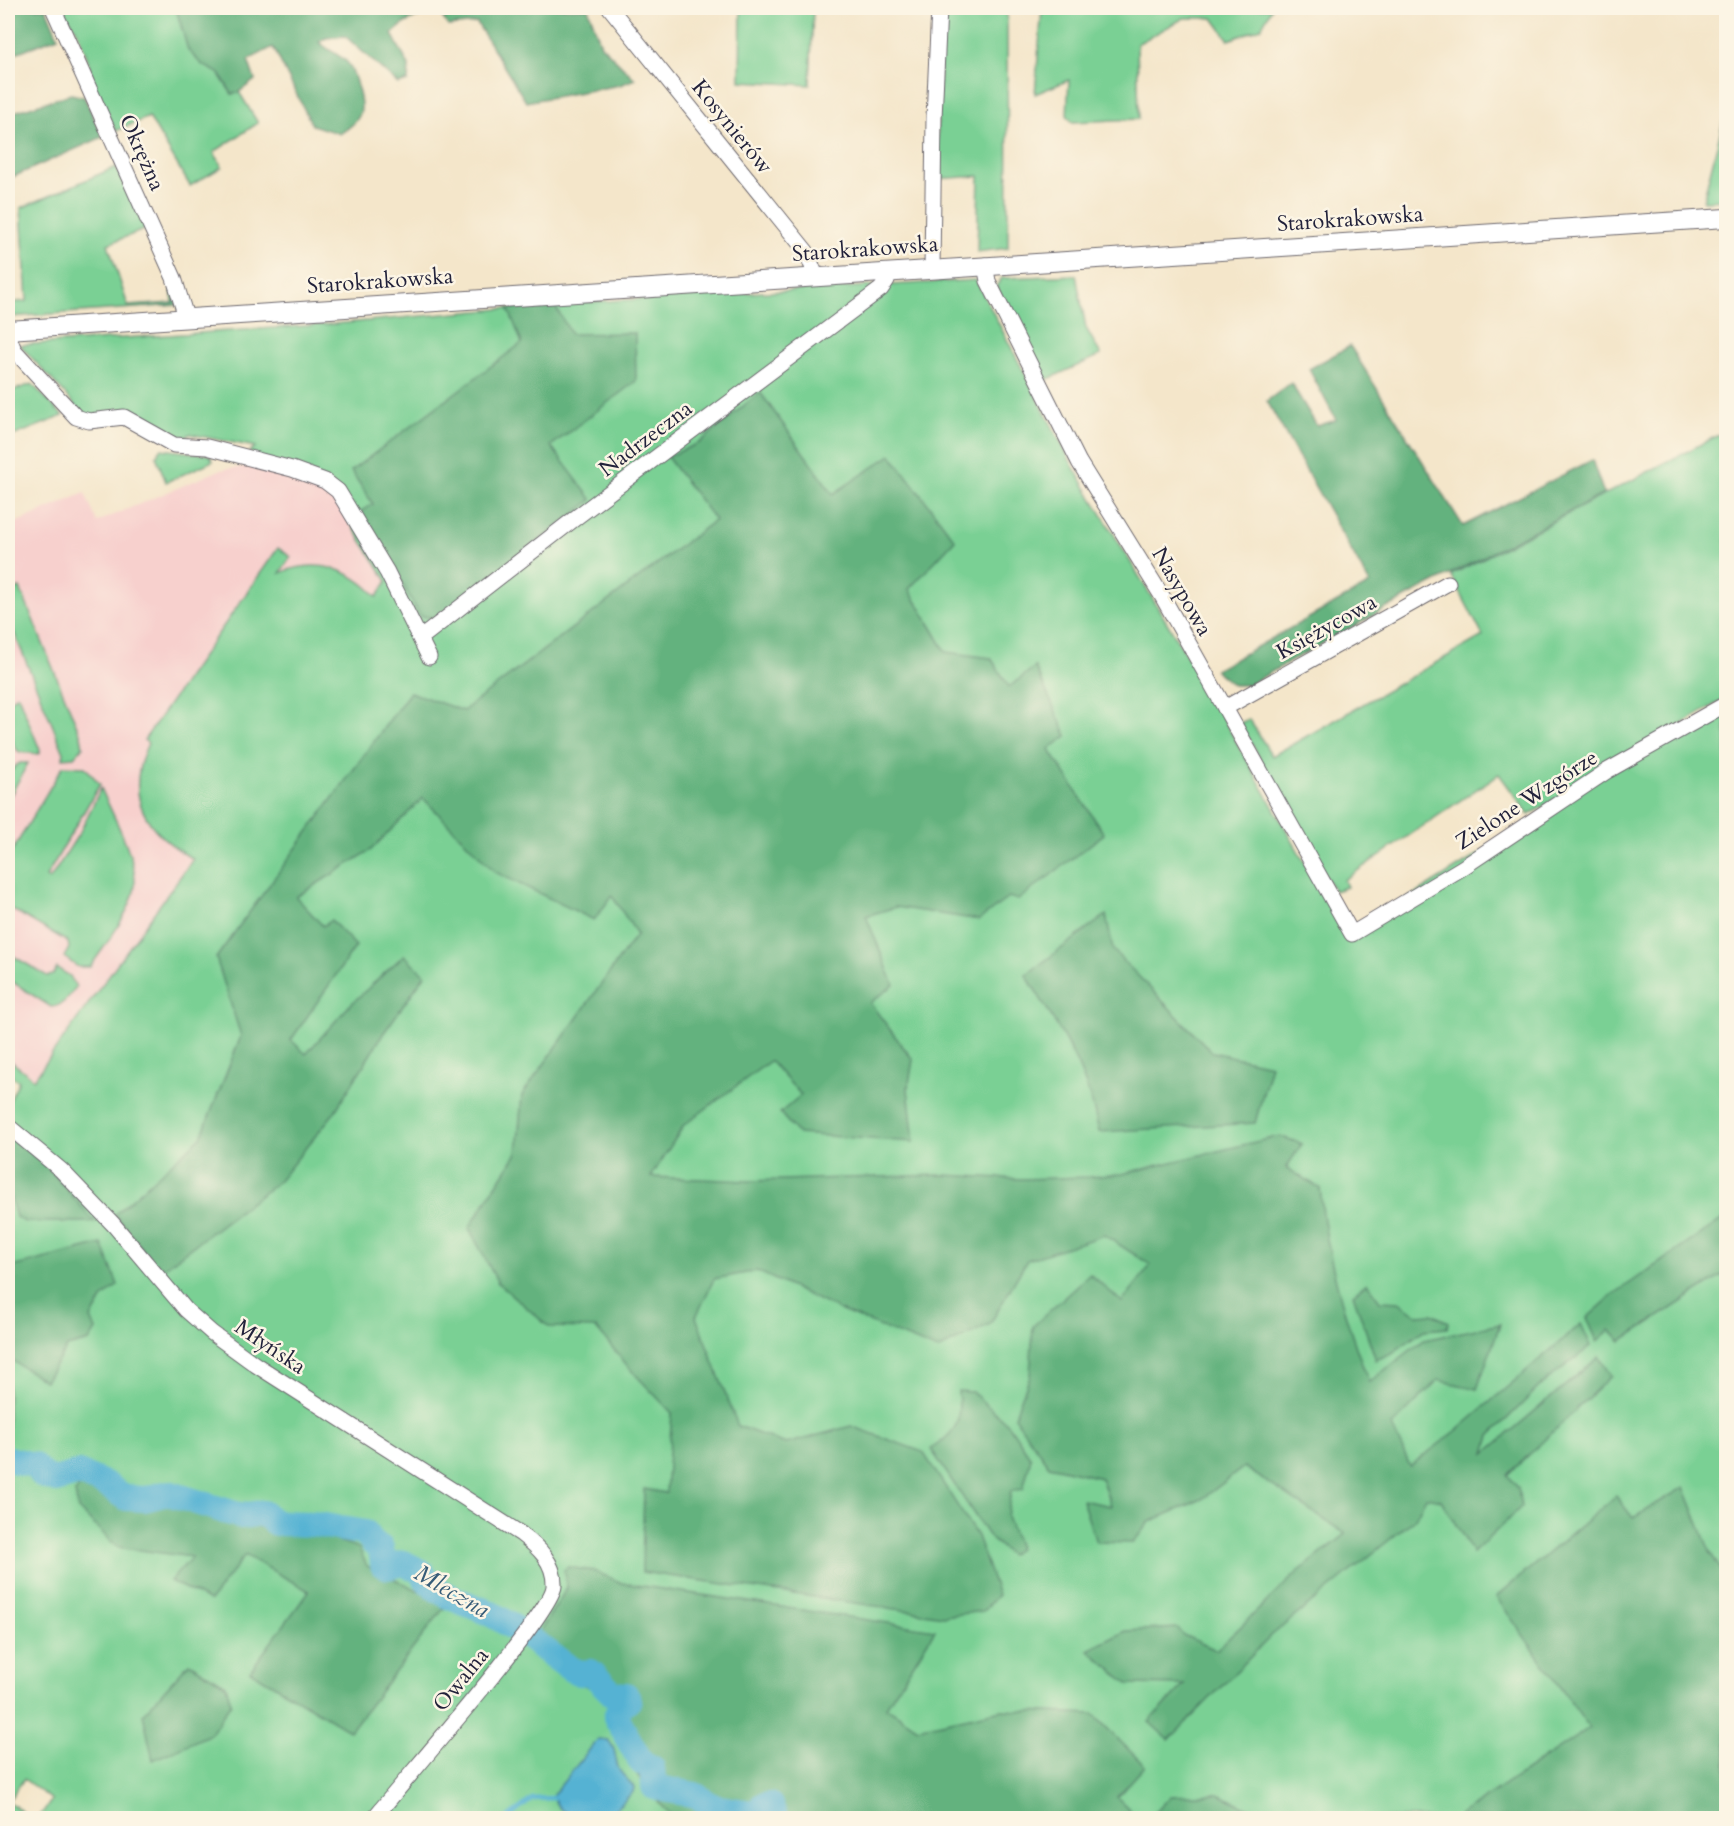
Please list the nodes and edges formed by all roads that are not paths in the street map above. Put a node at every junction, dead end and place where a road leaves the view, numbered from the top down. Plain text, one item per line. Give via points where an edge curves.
1 (53, 8) edge
2 (610, 8) edge
3 (939, 8) edge
4 (1726, 218) edge
5 (985, 265) junction
6 (932, 268) junction
7 (888, 272) junction
8 (816, 276) junction
9 (186, 317) junction
10 (8, 330) edge
11 (8, 335) edge
12 (1448, 583) dead end
13 (422, 637) junction
14 (429, 657) dead end
15 (1726, 704) edge
16 (1225, 708) junction
17 (1352, 934) joint
18 (8, 1126) edge
19 (546, 1557) joint
20 (374, 1818) edge

1 - 9 street, Okrężna via 174,278
2 - 8 street, Kosynierów via 806,251
3 - 6 street
4 - 5 street, Starokrakowska
5 - 6 street, Starokrakowska
5 - 16 street, Nasypowa via 988,281 1079,462
6 - 7 street, Starokrakowska
7 - 8 street, Starokrakowska
7 - 13 street, Nadrzeczna via 881,289
8 - 9 street, Starokrakowska
9 - 10 street, Starokrakowska
11 - 13 street via 15,350 76,417 89,421 124,417 174,445 207,447 292,468 331,484 387,572
12 - 16 street, Księżycowa
13 - 14 street
15 - 17 street, Zielone Wzgórze via 1607,771 1462,868
16 - 17 street, Nasypowa
18 - 19 street, Młyńska via 61,1170 186,1310 212,1333 521,1534
19 - 20 street, Owalna via 553,1579 552,1592 517,1642

